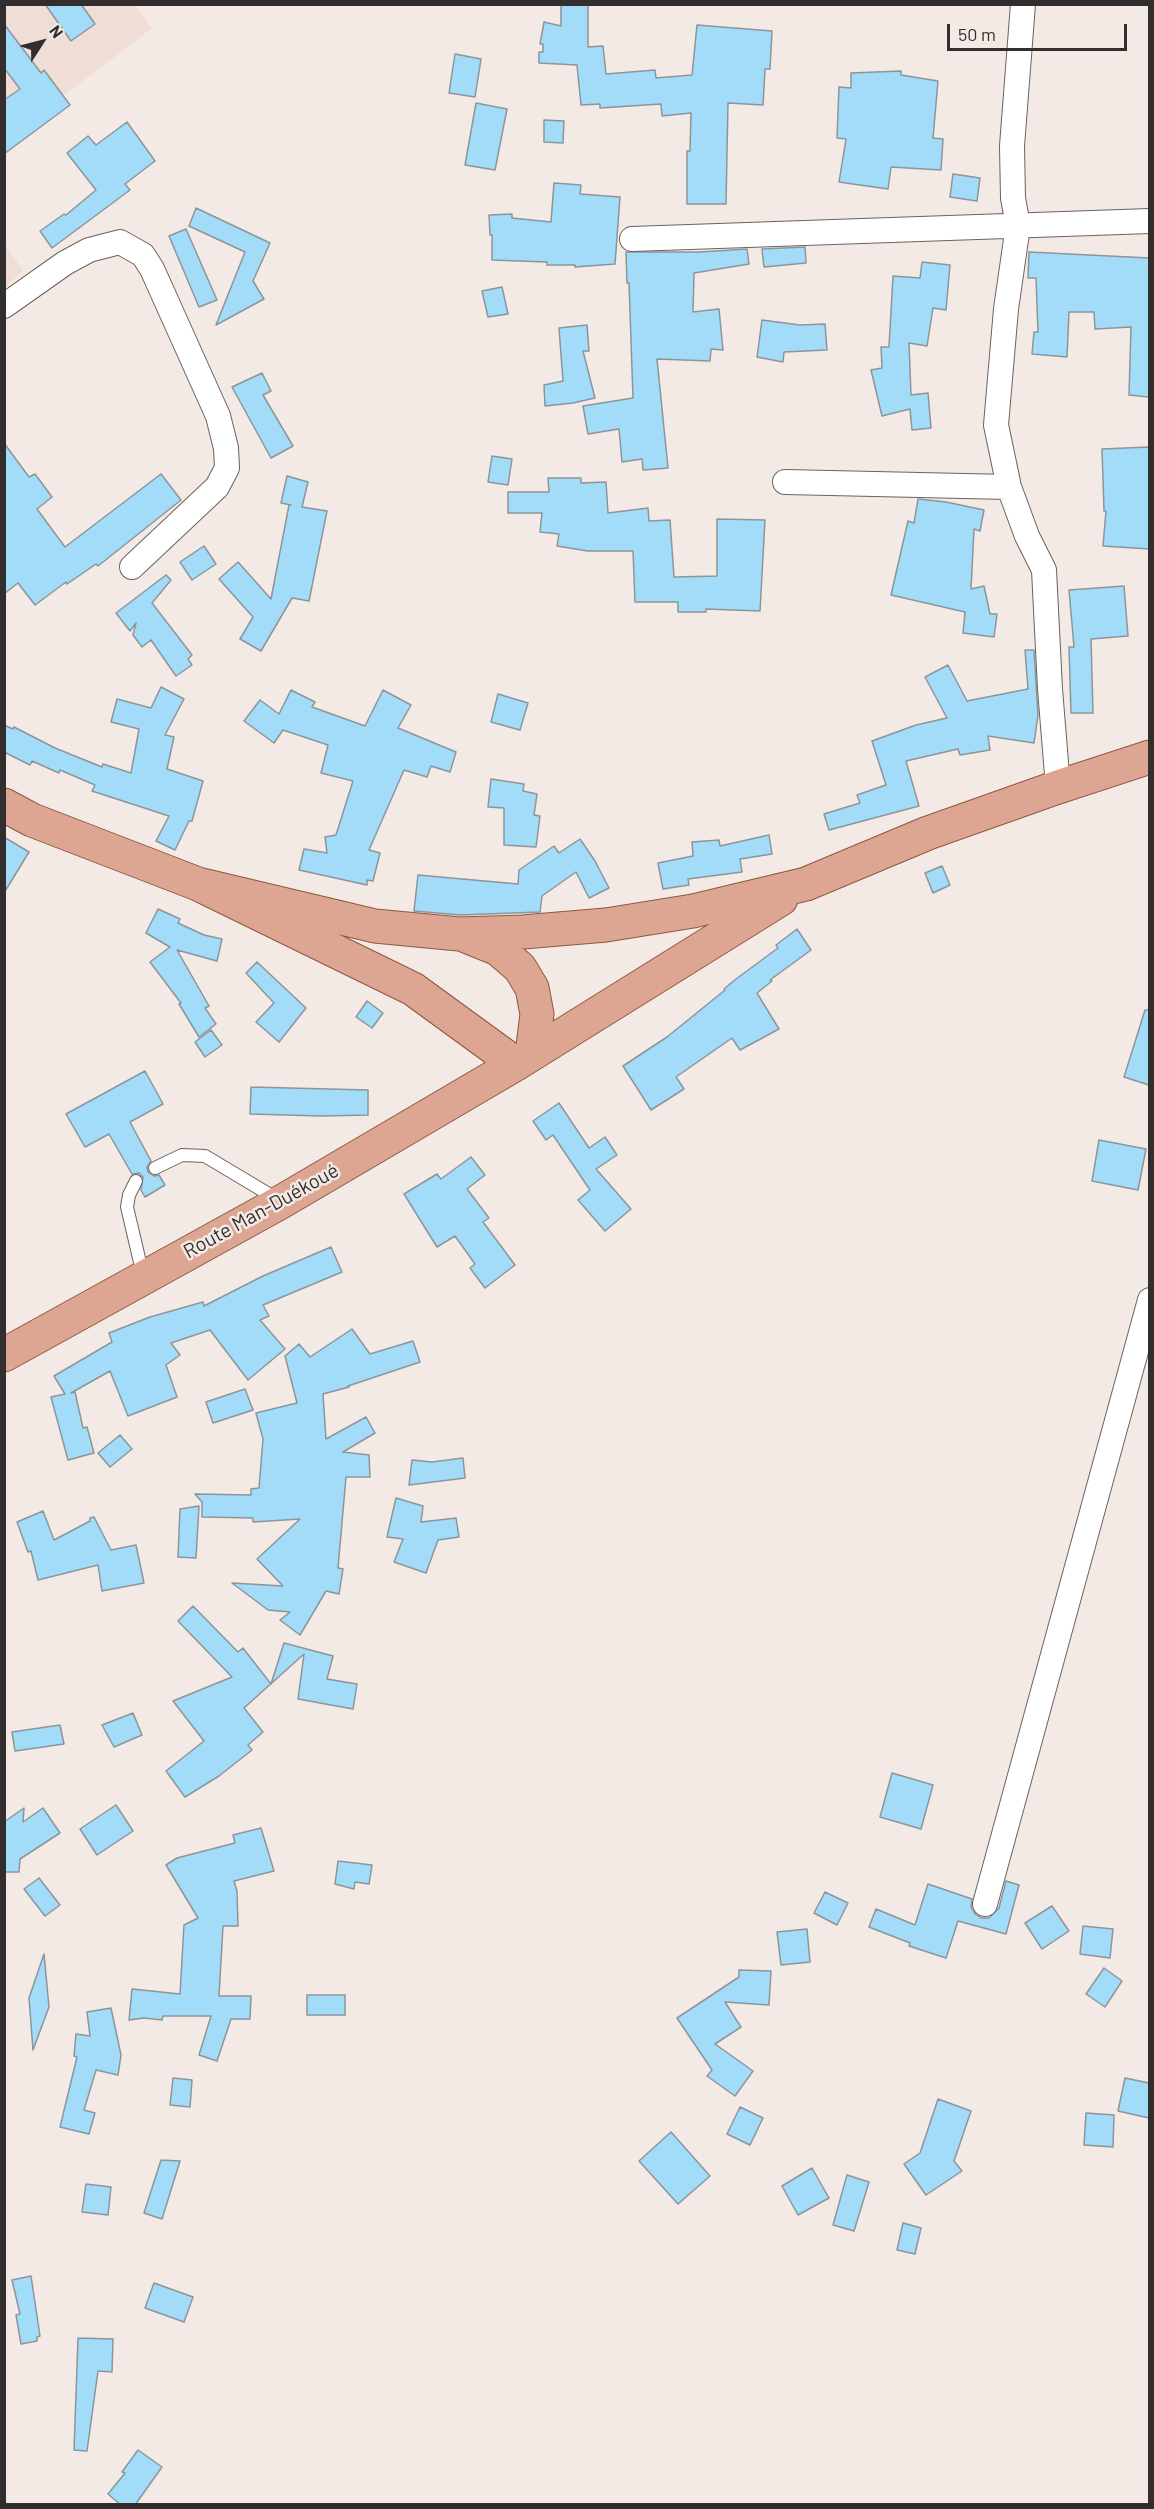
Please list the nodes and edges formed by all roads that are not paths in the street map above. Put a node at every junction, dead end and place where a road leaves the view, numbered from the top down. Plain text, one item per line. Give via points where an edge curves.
1 (1023, 4) edge
2 (1149, 221) edge
3 (1018, 226) junction
4 (632, 239) dead end
5 (4, 306) edge
6 (785, 482) dead end
7 (1009, 487) junction
8 (132, 567) dead end
9 (1149, 758) edge
10 (1058, 786) junction
11 (4, 804) edge
12 (198, 884) junction
13 (806, 884) junction
14 (459, 934) junction
15 (524, 1059) junction
16 (155, 1168) dead end
17 (136, 1181) dead end
18 (281, 1202) junction
19 (144, 1276) junction
20 (1149, 1300) edge
21 (4, 1355) edge
22 (985, 1904) dead end

1 - 3 street via 1012,146 1012,198
2 - 3 street
3 - 4 street
3 - 7 street via 996,425
5 - 8 street via 64,263 89,250 120,242 143,255 152,269 218,416 227,468 217,487
6 - 7 street
7 - 10 street via 1044,570
9 - 10 main road
10 - 13 main road via 928,833
11 - 12 main road via 32,820
12 - 14 main road via 375,926
12 - 15 main road via 413,989
13 - 14 main road via 693,911 606,925
13 - 15 main road, Route Man-Duékoué
14 - 15 main road via 498,950 520,968 532,988 537,1014
15 - 18 main road, Route Man-Duékoué
16 - 18 lane via 182,1155 205,1156
17 - 19 lane via 127,1207
18 - 19 main road, Route Man-Duékoué
19 - 21 main road, Route Man-Duékoué
20 - 22 street

